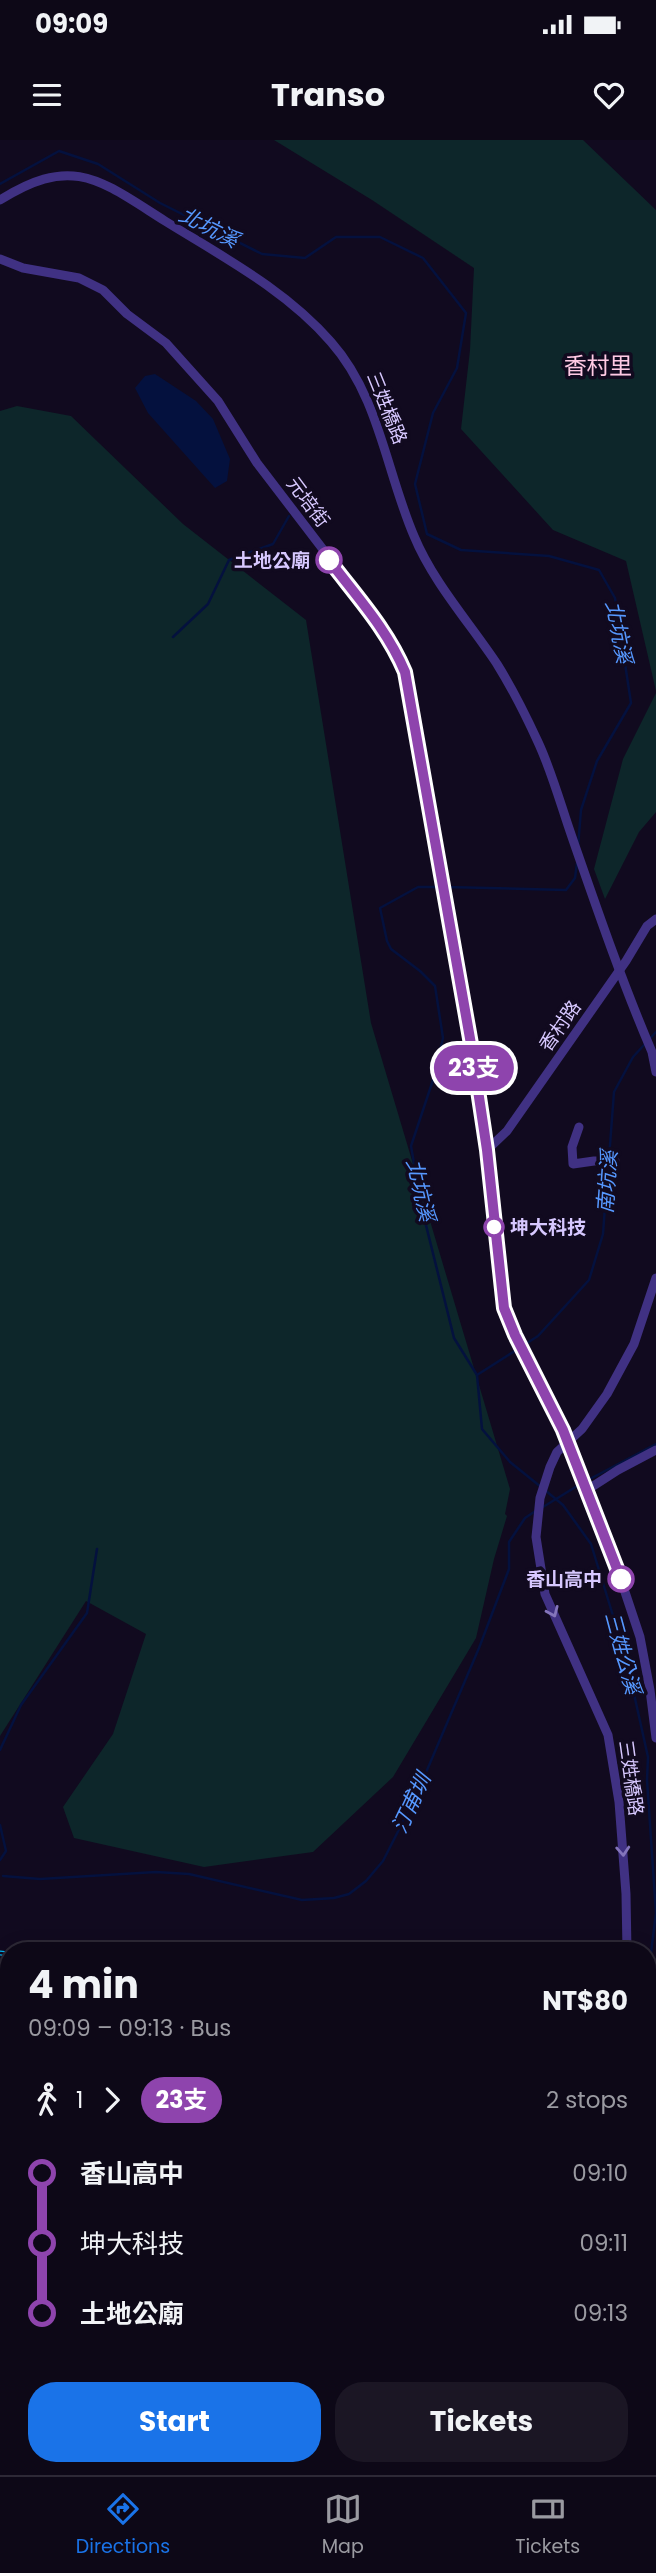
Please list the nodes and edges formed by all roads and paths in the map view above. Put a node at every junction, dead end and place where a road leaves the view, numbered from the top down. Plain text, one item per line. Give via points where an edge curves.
1 (0, 200) edge
2 (0, 259) edge
3 (656, 919) edge
4 (620, 969) junction
5 (654, 1050) edge
6 (656, 1072) edge
7 (579, 1127) dead end
8 (487, 1150) junction
9 (615, 1161) dead end
10 (656, 1278) edge
11 (567, 1441) junction
12 (656, 1450) edge
13 (587, 1490) junction
14 (656, 1738) edge
15 (627, 1942) edge

1 - 4 street, 三姓橋路 via 37,179 61,174 89,177 259,279 332,343 354,372 369,405 415,538 499,667 540,744
2 - 8 street, 元培街 via 79,278 103,290 166,343 218,401 257,463 398,654 405,672
3 - 4 street, 香村路
4 - 5 street
4 - 8 street, 香村路 via 507,1131
5 - 6 street
7 - 9 street via 572,1147 573,1164
8 - 11 street via 504,1308
10 - 11 street via 635,1344 607,1394 582,1429
11 - 13 street
11 -> 15 street, 三姓橋路 via 550,1467 540,1498 536,1537 545,1594 608,1735 619,1802
12 - 13 street
13 - 14 street via 640,1637

